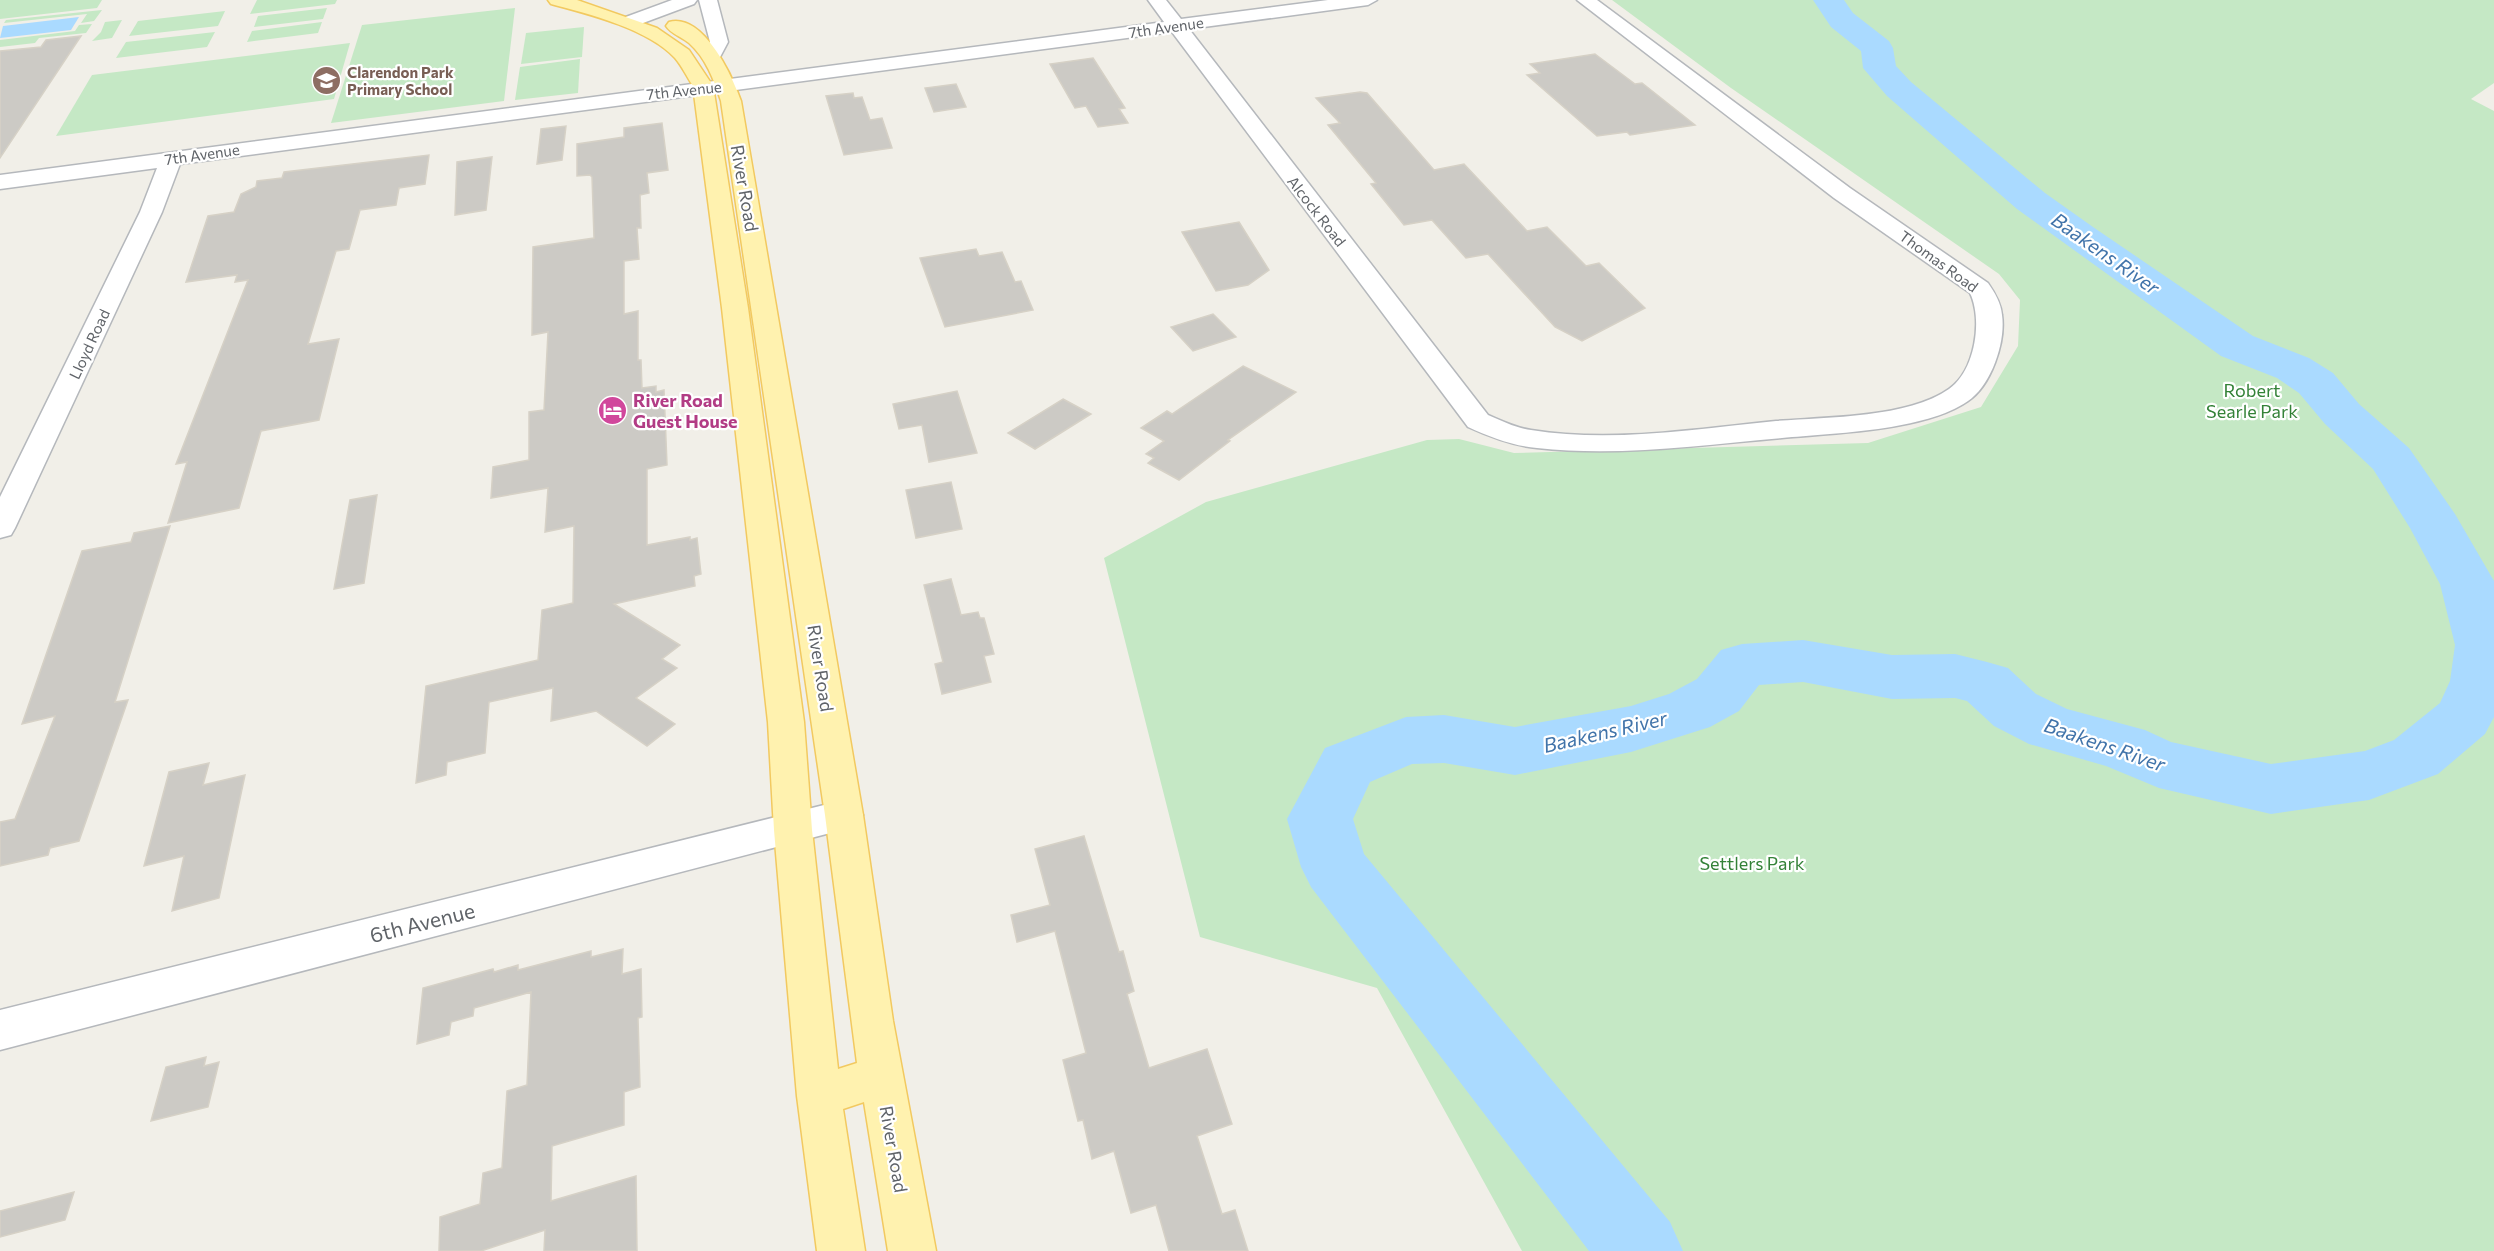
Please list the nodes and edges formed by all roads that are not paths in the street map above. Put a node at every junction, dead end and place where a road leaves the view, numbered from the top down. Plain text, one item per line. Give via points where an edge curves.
1 (557, 0) edge
2 (600, 0) edge
3 (688, 0) edge
4 (708, 0) edge
5 (1157, 0) edge
6 (1368, 0) edge
7 (1586, 0) edge
8 (648, 14) junction
9 (629, 22) junction
10 (1177, 26) junction
11 (714, 76) junction
12 (172, 158) junction
13 (0, 182) edge
14 (741, 247) junction
15 (780, 411) junction
16 (748, 417) junction
17 (1478, 421) joint
18 (0, 528) edge
19 (844, 815) junction
20 (792, 830) junction
21 (0, 1030) edge
22 (881, 1076) junction
23 (819, 1096) junction
24 (841, 1251) edge
25 (912, 1251) edge

1 - 9 main road
2 - 8 main road
3 - 8 street
4 - 11 street, River Road via 719,42
5 - 10 street, Alcock Road
6 - 10 street, 7th Avenue
7 - 17 street, Thomas Road via 1842,194 1979,288 1984,296 1990,334 1968,388 1945,403 1902,415 1707,437 1562,442 1514,436
8 - 9 street
8 - 11 main road via 679,28
9 - 11 main road
10 - 11 street, 7th Avenue
10 - 17 street, Alcock Road
11 - 12 street, 7th Avenue
11 - 14 main road, River Road
12 - 13 street, 7th Avenue
12 - 18 street, Lloyd Road via 146,222
14 - 15 main road, River Road
14 - 16 main road, River Road
15 - 16 main road
15 - 19 main road, River Road
16 - 20 main road, River Road via 786,722
19 - 20 street, 6th Avenue
19 - 22 main road, River Road
20 - 21 street, 6th Avenue
20 - 23 main road, River Road
22 - 23 main road
22 - 25 main road, River Road
23 - 24 main road, River Road

